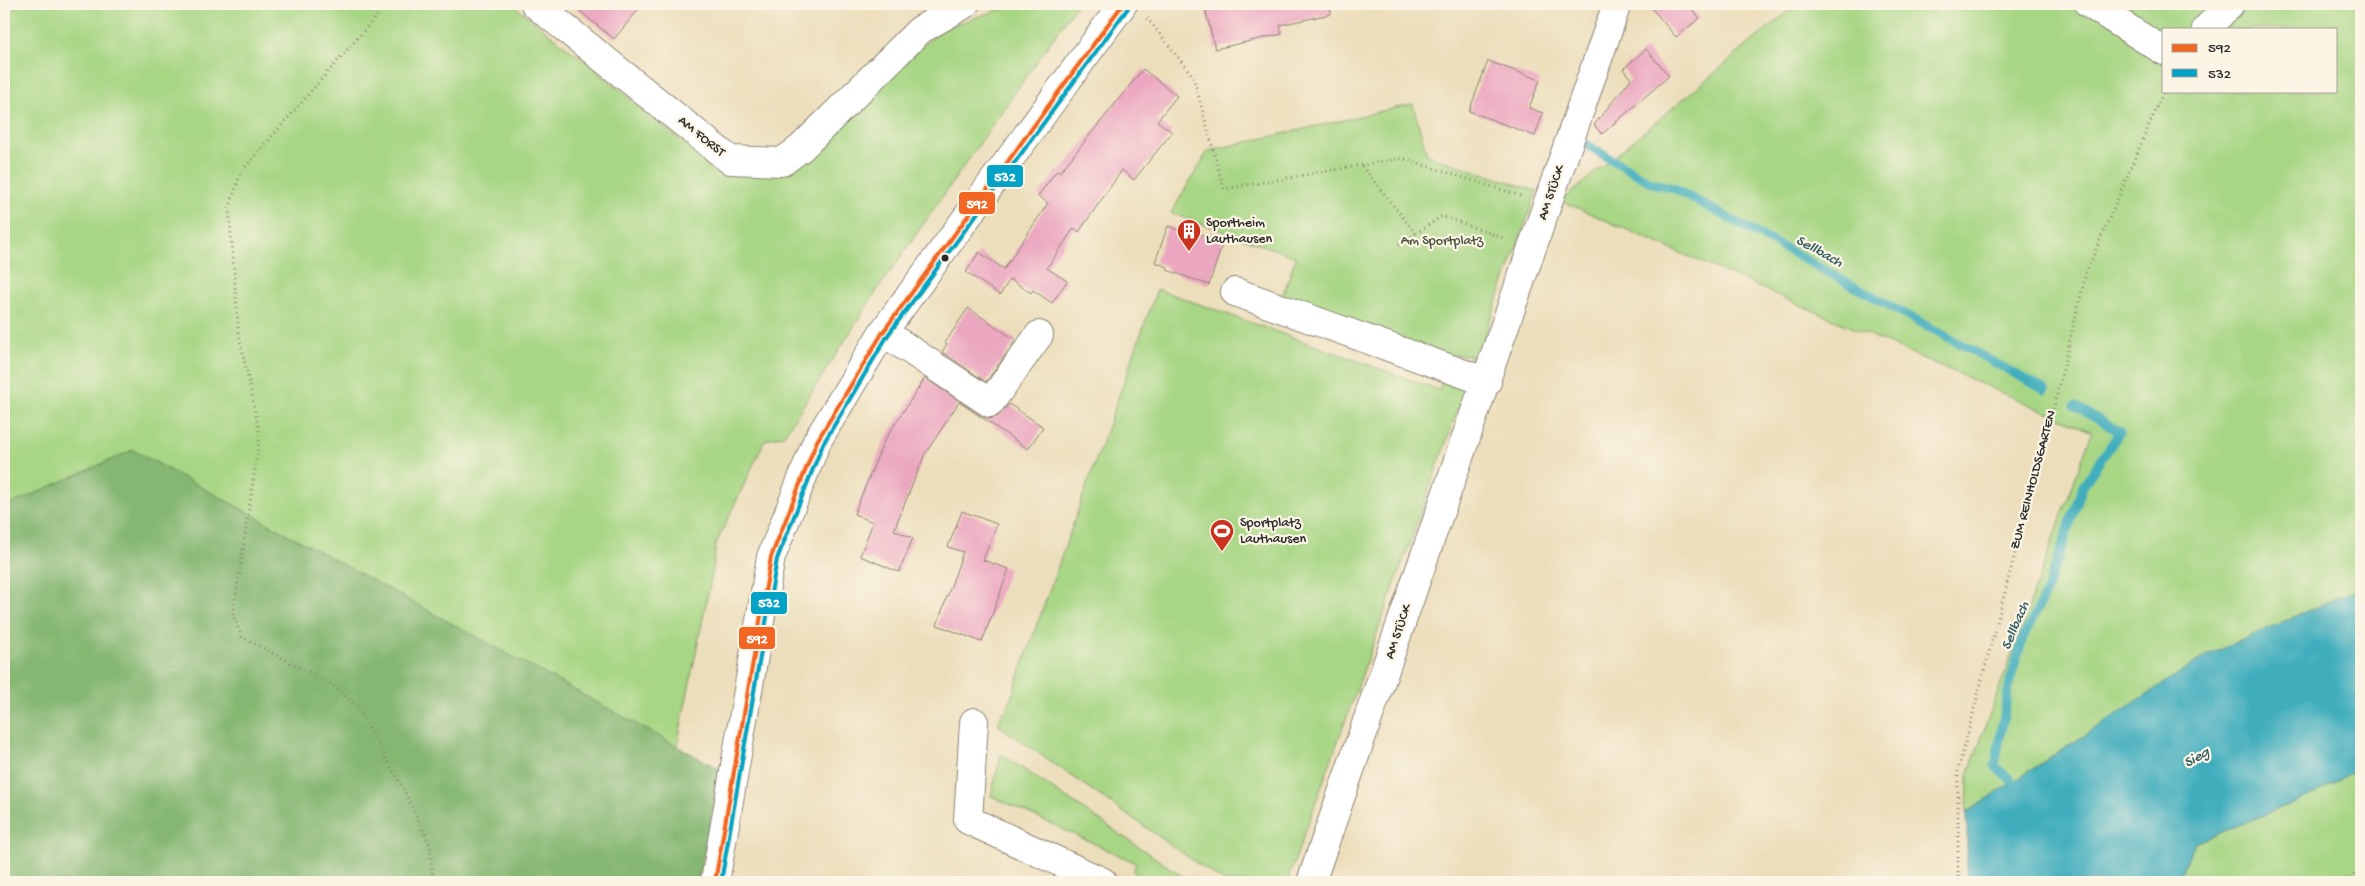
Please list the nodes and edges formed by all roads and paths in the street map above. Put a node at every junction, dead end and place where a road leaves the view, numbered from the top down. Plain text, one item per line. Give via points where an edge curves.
1 (387, 4) edge
2 (536, 4) edge
3 (965, 4) edge
4 (1617, 4) edge
5 (2089, 4) edge
6 (2230, 4) edge
7 (1132, 7) edge
8 (2207, 28) edge
9 (2162, 50) edge
10 (2163, 92) edge
11 (1362, 165) junction
12 (1548, 205) junction
13 (1416, 234) junction
14 (1399, 245) dead end
15 (1533, 248) junction
16 (1235, 292) dead end
17 (883, 332) junction
18 (1039, 335) dead end
19 (1487, 382) junction
20 (974, 722) dead end
21 (2361, 869) edge
22 (433, 882) edge
23 (715, 882) edge
24 (1103, 882) edge
25 (1311, 882) edge
26 (1958, 882) edge
27 (2346, 882) edge

1 - 22 path via 241,172 229,209 239,335 260,435 233,615 242,637 333,685 354,703 403,788 430,845
2 - 3 street, AM FORST via 730,160 782,162 920,30
4 - 12 street, AM STÜCK
5 - 9 street
6 - 8 street
7 - 11 path via 1193,76 1224,189
7 - 17 street
10 - 26 path, ZUM REINHOLDSGARTEN via 2086,273 1958,770
11 - 12 path via 1402,158
11 - 13 path
12 - 15 street, AM STÜCK
13 - 14 path
13 - 15 path via 1442,216
15 - 19 street, AM STÜCK
16 - 19 street
17 - 18 street via 990,403
17 - 23 street via 817,441 770,557
19 - 25 street, AM STÜCK
20 - 24 street via 968,820
21 - 27 path

